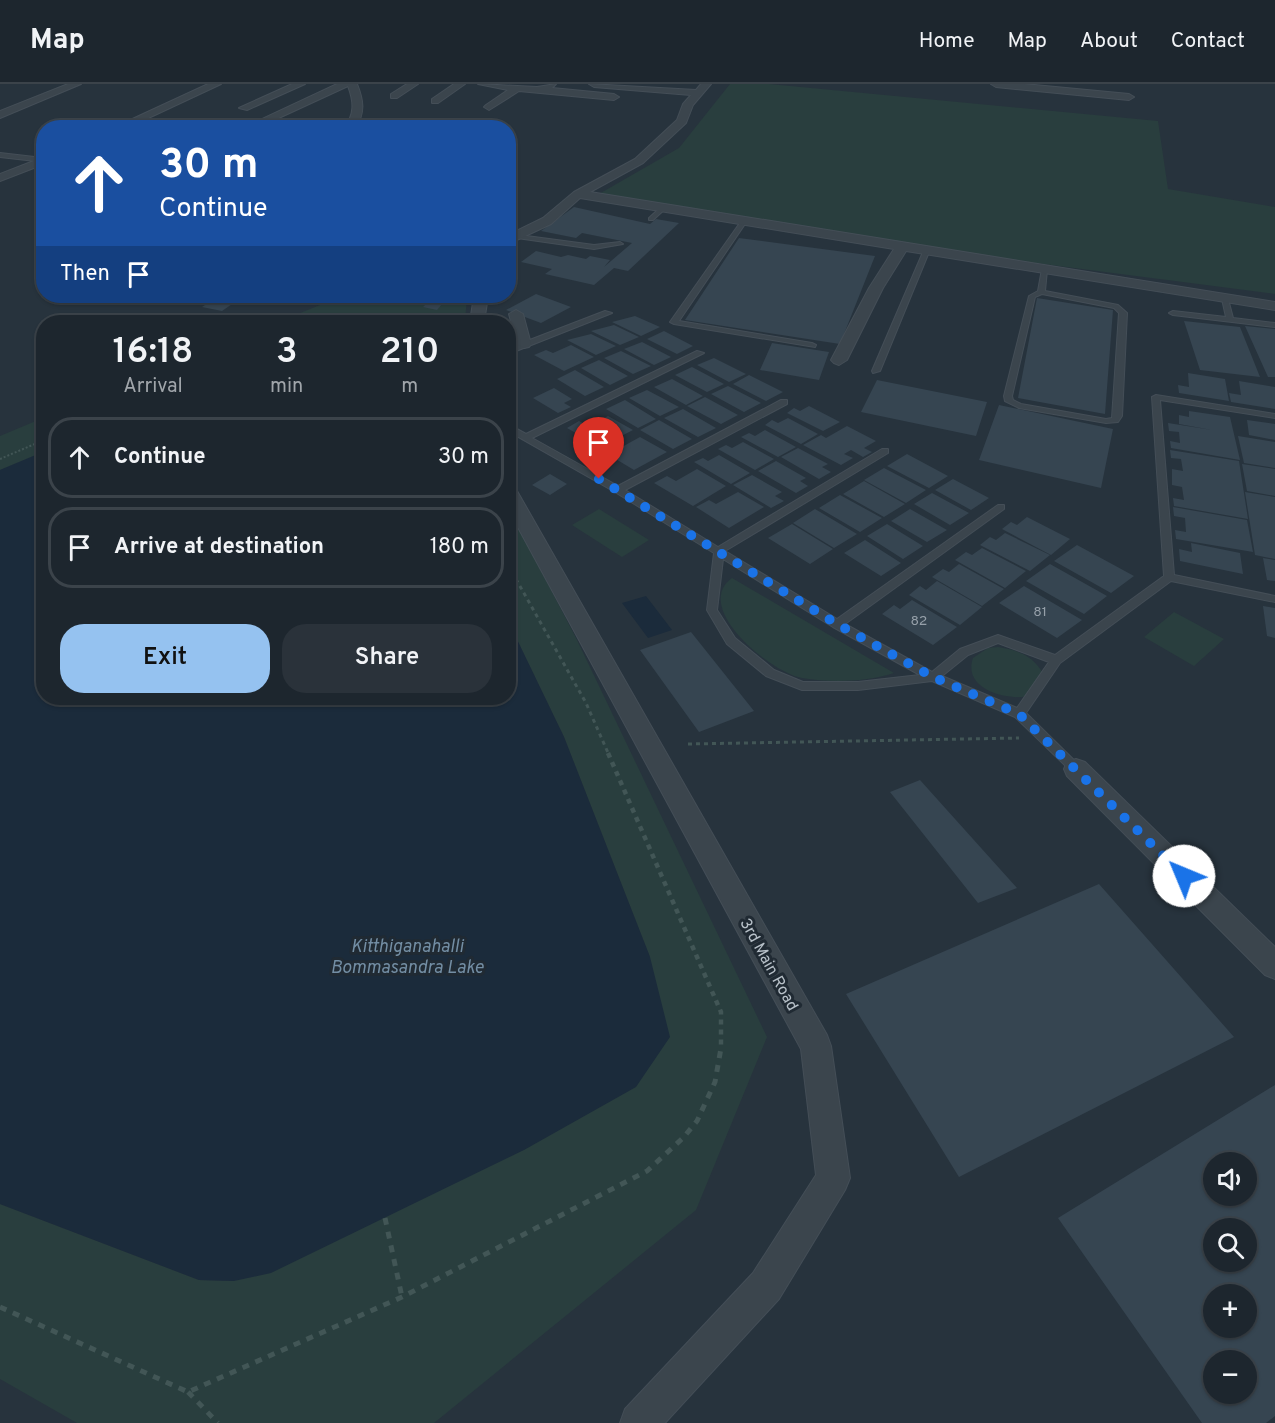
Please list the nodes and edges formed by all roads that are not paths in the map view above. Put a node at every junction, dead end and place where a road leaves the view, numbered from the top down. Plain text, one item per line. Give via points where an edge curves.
1 (76, 84) edge
2 (216, 84) edge
3 (300, 84) edge
4 (345, 84) edge
5 (352, 84) edge
6 (413, 84) edge
7 (460, 84) edge
8 (483, 84) edge
9 (594, 84) edge
10 (706, 84) edge
11 (996, 84) edge
12 (548, 87) edge
13 (517, 88) junction
14 (576, 93) junction
15 (698, 93) junction
16 (394, 96) dead end
17 (1129, 97) dead end
18 (629, 99) dead end
19 (435, 101) dead end
20 (563, 104) dead end
21 (489, 107) dead end
22 (244, 108) dead end
23 (0, 115) edge
24 (136, 120) edge
25 (266, 120) edge
26 (355, 120) edge
27 (0, 155) edge
28 (36, 159) edge
29 (36, 163) edge
30 (0, 178) edge
31 (578, 194) junction
32 (663, 208) junction
33 (651, 219) dead end
34 (744, 221) junction
35 (516, 237) edge
36 (516, 238) edge
37 (620, 244) dead end
38 (901, 248) junction
39 (927, 252) junction
40 (1044, 270) junction
41 (1041, 292) junction
42 (1226, 299) junction
43 (1275, 306) edge
44 (608, 313) dead end
45 (1173, 313) dead end
46 (516, 314) dead end
47 (1230, 320) junction
48 (1275, 325) edge
49 (524, 345) junction
50 (812, 345) dead end
51 (516, 348) edge
52 (700, 353) dead end
53 (839, 360) dead end
54 (876, 371) dead end
55 (784, 402) dead end
56 (1275, 416) edge
57 (516, 432) edge
58 (525, 438) junction
59 (885, 451) dead end
60 (618, 490) junction
61 (516, 505) edge
62 (1001, 507) dead end
63 (719, 550) junction
64 (1168, 578) junction
65 (1275, 599) edge
66 (837, 624) junction
67 (1056, 660) junction
68 (933, 677) junction
69 (1019, 714) junction
70 (1076, 769) joint
71 (1275, 966) edge
72 (639, 1423) edge

1 - 23 street
2 - 24 street
3 - 22 street
4 - 25 street
5 - 26 street via 360,101
6 - 16 street
7 - 19 street
8 - 13 street
9 - 15 street
10 - 15 street
11 - 17 street
12 - 13 street
12 - 14 street
13 - 21 street
14 - 18 street
14 - 20 street
15 - 31 street via 688,104 682,121 639,161
27 - 28 lane
29 - 30 street
31 - 32 street
31 - 35 street via 547,221
32 - 33 lane
32 - 34 street
34 - 38 street
34 - 50 lane via 674,322
36 - 37 lane via 580,246
38 - 39 street
38 - 53 street
39 - 40 street
39 - 54 lane
40 - 41 lane
40 - 42 street
41 - 41 lane via 1032,297 1010,401 1115,420 1123,313 1116,306
42 - 43 street
42 - 47 lane
44 - 49 lane
45 - 47 lane
46 - 49 street
47 - 48 lane
49 - 51 lane
52 - 58 lane
55 - 60 lane
56 - 64 lane via 1156,397
57 - 58 lane
58 - 60 lane
59 - 63 lane
60 - 63 lane
61 - 72 street, 3rd Main Road via 816,1047 833,1178 766,1286
62 - 66 lane
63 - 66 lane
63 - 68 lane via 712,610 731,641 770,673 802,686 858,686
64 - 65 lane
64 - 67 lane
66 - 68 lane
67 - 68 lane via 998,639 964,652
67 - 69 lane
68 - 69 lane
69 - 70 lane
70 - 71 street

